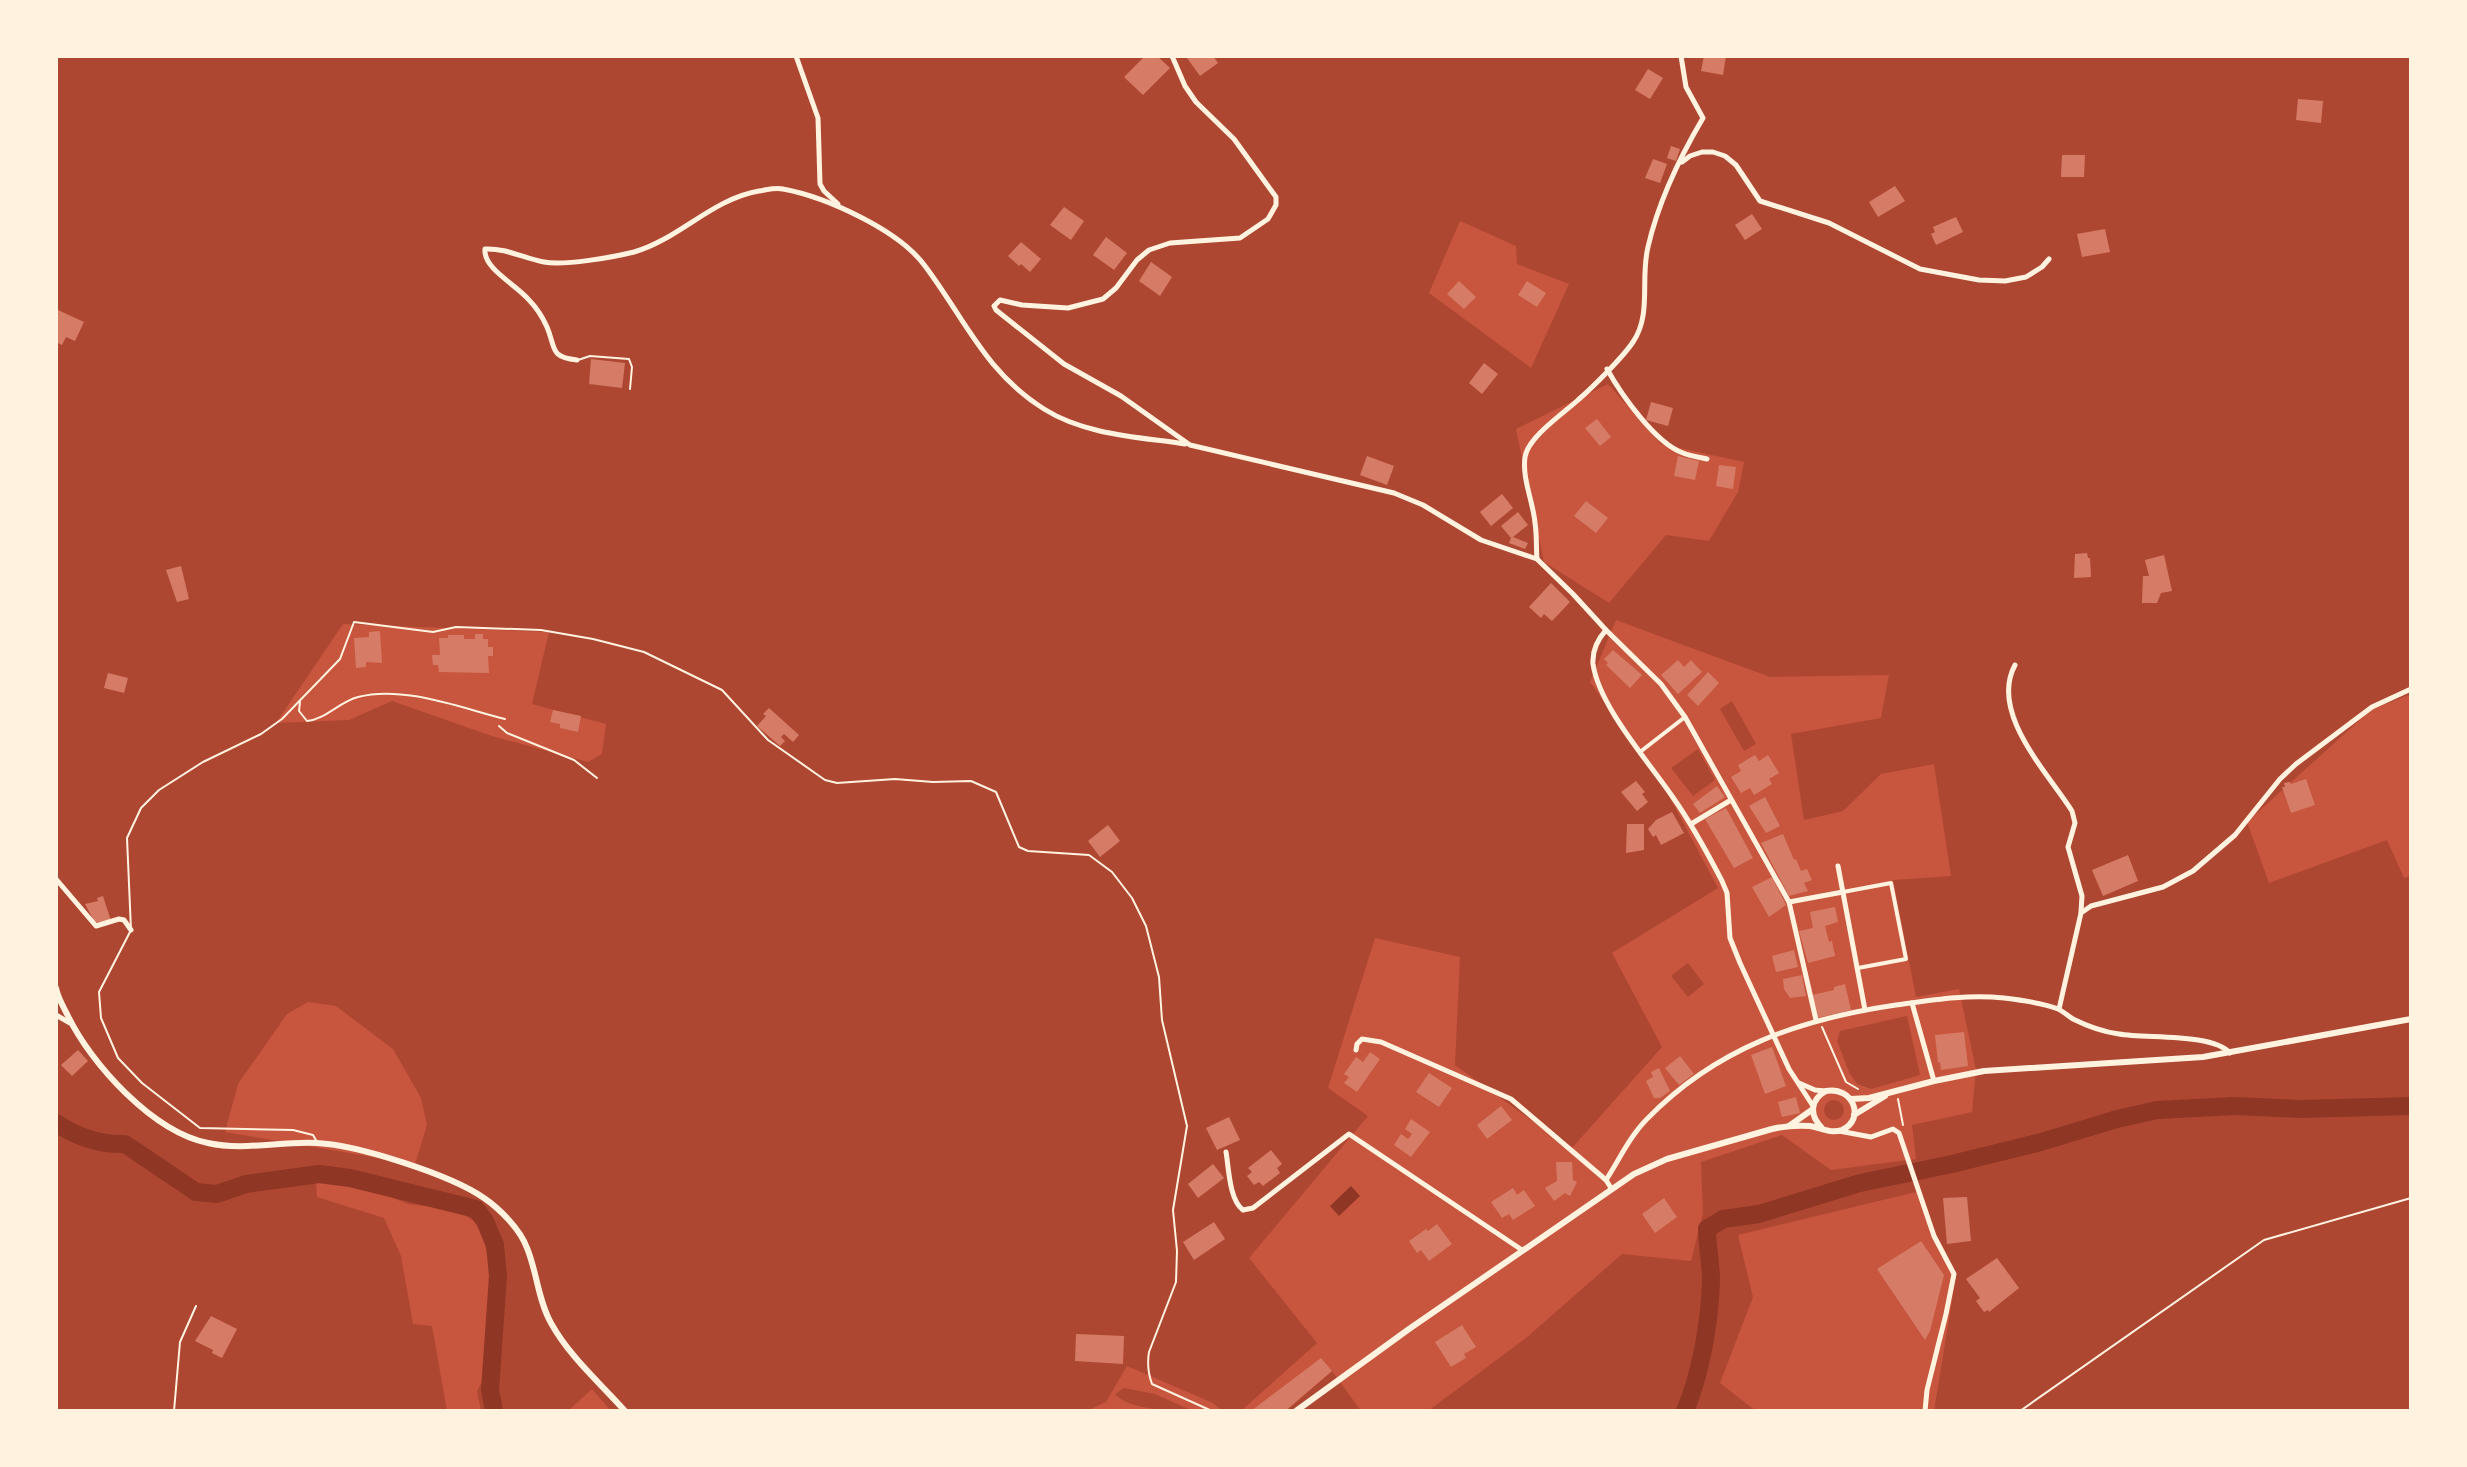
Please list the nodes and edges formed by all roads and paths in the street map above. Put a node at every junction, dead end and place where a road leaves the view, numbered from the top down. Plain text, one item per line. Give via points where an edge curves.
1 (796, 56) edge
2 (1172, 56) edge
3 (1681, 56) edge
4 (1680, 163) junction
5 (848, 211) junction
6 (2049, 259) dead end
7 (577, 360) joint
8 (1607, 369) junction
9 (630, 389) dead end
10 (1190, 445) junction
11 (1707, 459) dead end
12 (1537, 559) junction
13 (1606, 630) junction
14 (2015, 665) dead end
15 (2411, 689) edge
16 (300, 701) junction
17 (496, 717) junction
18 (1685, 717) junction
19 (505, 719) dead end
20 (1640, 752) junction
21 (597, 778) dead end
22 (1731, 800) junction
23 (1690, 824) junction
24 (1838, 866) dead end
25 (56, 879) edge
26 (1843, 892) junction
27 (1789, 902) junction
28 (2081, 913) junction
29 (131, 930) junction
30 (1858, 968) junction
31 (56, 988) edge
32 (1912, 1003) junction
33 (2059, 1009) junction
34 (1865, 1010) junction
35 (56, 1015) edge
36 (2411, 1019) edge
37 (1816, 1020) junction
38 (71, 1023) junction
39 (1774, 1034) junction
40 (1356, 1050) dead end
41 (2231, 1053) junction
42 (1845, 1077) dead end
43 (1934, 1081) junction
44 (1798, 1083) junction
45 (1897, 1090) junction
46 (1826, 1091) junction
47 (1851, 1099) junction
48 (1813, 1107) junction
49 (1853, 1118) junction
50 (1789, 1126) junction
51 (1822, 1128) junction
52 (1839, 1131) junction
53 (1862, 1136) junction
54 (318, 1143) junction
55 (1226, 1152) dead end
56 (1606, 1180) junction
57 (1611, 1188) junction
58 (2411, 1198) edge
59 (1522, 1250) junction
60 (196, 1306) dead end
61 (174, 1411) edge
62 (625, 1411) edge
63 (1212, 1411) edge
64 (1296, 1411) edge
65 (1925, 1411) edge
66 (2020, 1411) edge

1 - 5 street via 818,118 820,184
2 - 10 street via 1196,102 1234,139 1276,197 1268,219 1240,238 1170,243 1149,250 1103,299 1068,308 1000,300 994,306 1064,364
3 - 4 street via 1686,87 1703,118
4 - 6 street via 1702,152 1725,156 1760,201 1829,223 1920,269 2005,281 2026,277
4 - 8 street via 1648,245 1642,326
5 - 7 street via 779,188 719,205 637,251 607,258 547,263 485,249 490,266 541,314 556,354
5 - 10 street via 903,242 1002,375 1047,411 1089,429
7 - 9 lane via 629,359
8 - 11 street via 1649,427 1680,452
8 - 12 street via 1525,454
10 - 12 street via 1394,493 1481,540
12 - 13 street
13 - 18 street via 1661,684
13 - 20 street via 1592,660 1596,675
14 - 28 street via 2008,684 2013,713 2027,747 2072,811 2075,823 2068,847 2082,896
15 - 28 street via 2372,707 2296,764 2235,835 2193,871 2163,887
16 - 17 lane via 299,711 307,721 361,696 398,694
16 - 29 lane via 261,734 203,762 141,808 127,838
16 - 63 lane via 340,659 354,622 433,632 456,627 541,630 593,639 644,652 722,690 768,740 825,780 971,781 996,792 1019,847 1089,855 1112,872 1146,926 1187,1126 1173,1210 1176,1282 1149,1352 1148,1375 1152,1384
17 - 19 lane
17 - 21 path via 507,733 574,760
18 - 20 street
18 - 22 street
20 - 23 street
22 - 23 street
22 - 27 street
23 - 39 street via 1727,893 1730,938
24 - 26 street
25 - 29 street via 96,926 119,919
26 - 27 street
26 - 30 street
26 - 30 street via 1891,883 1906,959
27 - 37 street
28 - 33 street
29 - 54 lane via 99,992 101,1018 118,1058 200,1128 293,1130 313,1135
30 - 34 street
31 - 38 street
32 - 33 street via 1971,995
32 - 34 street
32 - 43 street
33 - 41 street via 2106,1031 2206,1041 2224,1045
34 - 37 street
35 - 38 street
36 - 41 street
37 - 39 street
37 - 42 path
38 - 54 street via 117,1084 184,1134 208,1143
39 - 44 street
39 - 56 street via 1717,1062 1654,1112
40 - 56 street via 1362,1039 1381,1042 1511,1099
41 - 43 street via 2010,1068
43 - 45 street
44 - 46 street
44 - 48 street
45 - 47 street
45 - 49 street
46 - 47 street via 1843,1092
46 - 48 street
47 - 49 street
48 - 50 street
48 - 51 street
49 - 52 street
49 - 53 street
50 - 51 street
50 - 57 street via 1659,1161
51 - 52 street
52 - 53 street
53 - 65 street via 1893,1129 1899,1133 1934,1236 1954,1274
54 - 62 street via 452,1180 485,1198 527,1245 551,1324
55 - 59 street via 1234,1197 1243,1210 1253,1208 1349,1134
56 - 57 street
57 - 59 street
58 - 66 path via 2264,1240
59 - 64 street
60 - 61 lane via 180,1342

